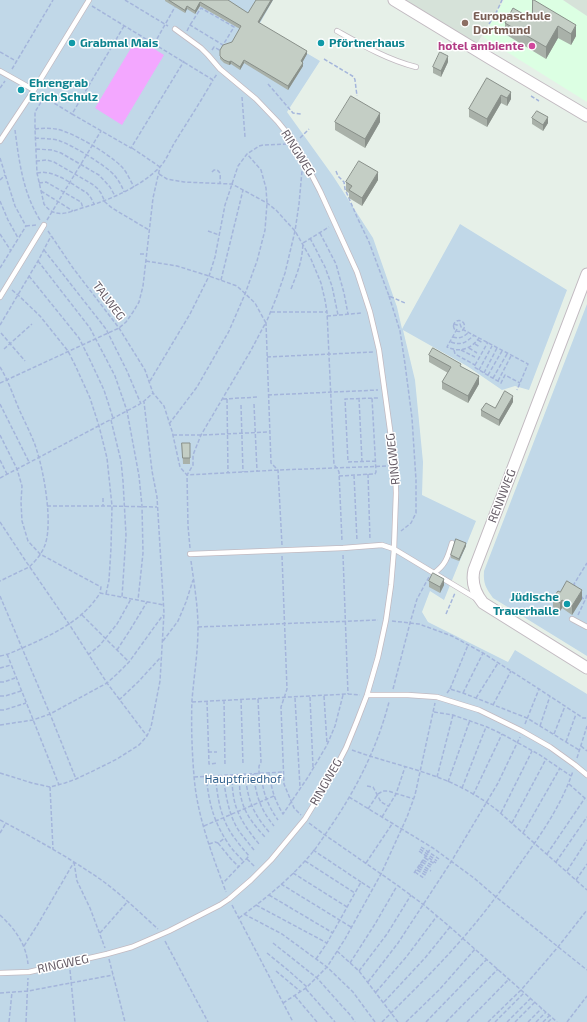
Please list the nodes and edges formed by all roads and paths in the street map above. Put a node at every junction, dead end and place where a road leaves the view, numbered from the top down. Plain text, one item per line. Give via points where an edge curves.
1 (53, 0) edge
2 (125, 0) edge
3 (394, 0) edge
4 (502, 0) edge
5 (88, 2) edge
6 (175, 7) edge
7 (165, 24) junction
8 (489, 24) dead end
9 (190, 25) junction
10 (124, 26) junction
11 (175, 29) dead end
12 (337, 31) dead end
13 (184, 36) junction
14 (154, 44) junction
15 (221, 51) edge
16 (0, 52) edge
17 (208, 55) junction
18 (324, 59) dead end
19 (16, 62) junction
20 (184, 62) junction
21 (416, 67) dead end
22 (12, 68) dead end
23 (0, 71) edge
24 (216, 76) dead end
25 (214, 80) junction
26 (268, 84) dead end
27 (34, 90) junction
28 (242, 92) dead end
29 (357, 96) dead end
30 (531, 96) dead end
31 (44, 97) junction
32 (539, 100) dead end
33 (72, 114) junction
34 (301, 114) dead end
35 (587, 116) edge
36 (14, 120) junction
37 (34, 129) junction
38 (309, 129) dead end
39 (101, 131) junction
40 (245, 137) dead end
41 (35, 138) junction
42 (0, 141) edge
43 (295, 143) junction
44 (92, 146) junction
45 (132, 148) junction
46 (35, 149) junction
47 (247, 154) junction
48 (86, 155) junction
49 (0, 158) edge
50 (304, 160) junction
51 (36, 161) junction
52 (80, 164) junction
53 (160, 167) junction
54 (336, 171) dead end
55 (212, 172) dead end
56 (37, 173) junction
57 (75, 174) junction
58 (159, 174) junction
59 (5, 175) junction
60 (0, 180) edge
61 (39, 183) junction
62 (69, 183) junction
63 (220, 183) junction
64 (232, 184) junction
65 (134, 187) junction
66 (243, 190) junction
67 (40, 191) junction
68 (63, 192) junction
69 (124, 192) junction
70 (115, 196) junction
71 (104, 200) junction
72 (0, 201) edge
73 (58, 201) junction
74 (267, 203) junction
75 (94, 204) junction
76 (83, 208) junction
77 (52, 211) junction
78 (73, 211) junction
79 (335, 223) junction
80 (44, 225) junction
81 (26, 226) junction
82 (149, 230) junction
83 (295, 230) junction
84 (208, 231) dead end
85 (320, 233) junction
86 (0, 234) edge
87 (219, 234) junction
88 (51, 236) junction
89 (18, 238) junction
90 (310, 238) junction
91 (303, 243) junction
92 (44, 250) junction
93 (11, 251) junction
94 (140, 254) dead end
95 (146, 254) junction
96 (0, 260) edge
97 (38, 261) junction
98 (146, 261) junction
99 (2, 264) junction
100 (0, 268) edge
101 (587, 274) edge
102 (29, 276) junction
103 (209, 276) junction
104 (221, 280) junction
105 (291, 289) dead end
106 (18, 294) junction
107 (245, 294) junction
108 (389, 296) junction
109 (0, 297) edge
110 (405, 303) dead end
111 (271, 312) junction
112 (327, 312) junction
113 (370, 312) junction
114 (348, 314) junction
115 (338, 315) junction
116 (327, 316) junction
117 (461, 321) junction
118 (266, 323) junction
119 (32, 324) dead end
120 (454, 324) junction
121 (460, 324) junction
122 (0, 325) edge
123 (457, 325) junction
124 (119, 328) junction
125 (461, 328) junction
126 (458, 329) junction
127 (464, 329) junction
128 (456, 332) junction
129 (469, 332) junction
130 (2, 333) dead end
131 (107, 333) junction
132 (474, 335) junction
133 (453, 337) junction
134 (95, 339) junction
135 (478, 339) junction
136 (450, 342) junction
137 (488, 342) junction
138 (10, 343) junction
139 (483, 343) dead end
140 (474, 344) junction
141 (82, 345) junction
142 (493, 345) junction
143 (480, 347) dead end
144 (468, 348) junction
145 (497, 348) junction
146 (4, 349) dead end
147 (454, 350) junction
148 (461, 350) junction
149 (502, 350) junction
150 (68, 351) junction
151 (380, 351) junction
152 (477, 352) dead end
153 (507, 353) junction
154 (330, 354) junction
155 (512, 356) junction
156 (267, 357) junction
157 (475, 357) dead end
158 (25, 361) dead end
159 (475, 365) junction
160 (0, 367) edge
161 (479, 370) junction
162 (484, 373) junction
163 (488, 375) junction
164 (493, 378) junction
165 (7, 380) junction
166 (498, 381) junction
167 (150, 382) junction
168 (0, 383) edge
169 (520, 383) junction
170 (385, 390) junction
171 (517, 390) dead end
172 (331, 392) junction
173 (153, 393) junction
174 (268, 395) junction
175 (259, 397) dead end
176 (386, 397) junction
177 (360, 398) junction
178 (372, 398) junction
179 (222, 399) junction
180 (227, 399) junction
181 (144, 402) junction
182 (0, 404) edge
183 (140, 404) junction
184 (254, 404) dead end
185 (241, 405) dead end
186 (127, 411) junction
187 (114, 418) junction
188 (111, 420) junction
189 (170, 424) junction
190 (99, 426) junction
191 (270, 432) junction
192 (256, 433) junction
193 (228, 434) junction
194 (242, 434) junction
195 (0, 435) edge
196 (173, 435) junction
197 (201, 435) junction
198 (39, 457) junction
199 (0, 460) edge
200 (376, 461) junction
201 (29, 462) junction
202 (362, 462) junction
203 (395, 466) junction
204 (376, 467) junction
205 (337, 468) junction
206 (17, 469) junction
207 (278, 470) junction
208 (257, 471) junction
209 (228, 472) junction
210 (243, 472) junction
211 (7, 474) junction
212 (368, 474) junction
213 (187, 475) junction
214 (354, 475) junction
215 (339, 476) junction
216 (0, 478) edge
217 (103, 498) dead end
218 (47, 506) junction
219 (104, 506) junction
220 (112, 506) junction
221 (124, 506) junction
222 (142, 506) junction
223 (157, 507) junction
224 (0, 522) edge
225 (395, 536) junction
226 (452, 543) dead end
227 (371, 546) junction
228 (358, 547) junction
229 (343, 548) junction
230 (394, 549) junction
231 (282, 550) junction
232 (40, 554) junction
233 (190, 554) junction
234 (587, 562) edge
235 (29, 567) junction
236 (433, 572) junction
237 (194, 580) junction
238 (0, 581) edge
239 (457, 587) junction
240 (575, 587) edge
241 (578, 591) edge
242 (100, 593) junction
243 (587, 593) edge
244 (106, 594) junction
245 (0, 596) edge
246 (122, 597) junction
247 (131, 599) junction
248 (138, 600) junction
249 (585, 601) junction
250 (147, 602) junction
251 (483, 603) junction
252 (164, 605) junction
253 (164, 613) junction
254 (446, 614) dead end
255 (81, 615) junction
256 (573, 619) joint
257 (386, 620) junction
258 (345, 622) junction
259 (410, 623) junction
260 (70, 624) junction
261 (285, 624) junction
262 (198, 627) junction
263 (587, 628) edge
264 (105, 638) junction
265 (162, 643) junction
266 (468, 645) junction
267 (22, 648) junction
268 (117, 650) junction
269 (483, 653) junction
270 (7, 654) junction
271 (88, 655) junction
272 (0, 656) edge
273 (161, 657) junction
274 (129, 662) junction
275 (498, 663) junction
276 (11, 665) junction
277 (0, 668) edge
278 (587, 668) edge
279 (511, 671) junction
280 (16, 678) junction
281 (0, 682) edge
282 (107, 683) junction
283 (450, 689) junction
284 (539, 689) junction
285 (21, 691) junction
286 (463, 693) junction
287 (348, 694) junction
288 (343, 695) junction
289 (367, 695) junction
290 (391, 695) junction
291 (0, 696) edge
292 (324, 696) junction
293 (550, 696) junction
294 (310, 697) junction
295 (437, 697) junction
296 (284, 698) junction
297 (295, 698) junction
298 (476, 698) junction
299 (258, 699) junction
300 (443, 699) junction
301 (119, 700) junction
302 (224, 700) junction
303 (241, 700) junction
304 (207, 701) junction
305 (192, 702) junction
306 (26, 704) junction
307 (493, 705) junction
308 (565, 706) junction
309 (0, 710) edge
310 (434, 712) junction
311 (50, 714) junction
312 (576, 714) junction
313 (453, 715) junction
314 (527, 718) junction
315 (587, 718) edge
316 (33, 720) junction
317 (470, 720) junction
318 (0, 725) edge
319 (540, 726) junction
320 (587, 726) edge
321 (487, 727) junction
322 (522, 731) junction
323 (502, 734) junction
324 (554, 734) junction
325 (147, 736) junction
326 (517, 742) junction
327 (566, 742) junction
328 (327, 745) junction
329 (581, 746) junction
330 (346, 748) junction
331 (579, 750) junction
332 (532, 751) junction
333 (587, 751) edge
334 (208, 752) junction
335 (218, 752) dead end
336 (370, 757) junction
337 (546, 759) junction
338 (217, 764) dead end
339 (243, 764) dead end
340 (575, 765) junction
341 (225, 766) dead end
342 (405, 767) junction
343 (313, 768) junction
344 (560, 768) junction
345 (0, 772) edge
346 (283, 772) junction
347 (420, 772) junction
348 (260, 773) junction
349 (269, 773) junction
350 (239, 774) junction
351 (245, 774) junction
352 (253, 774) junction
353 (222, 775) junction
354 (232, 775) junction
355 (587, 775) edge
356 (194, 776) junction
357 (206, 776) junction
358 (215, 776) junction
359 (571, 776) junction
360 (436, 778) junction
361 (76, 779) junction
362 (448, 782) junction
363 (569, 784) junction
364 (59, 785) junction
365 (367, 786) dead end
366 (50, 787) junction
367 (300, 788) junction
368 (462, 788) junction
369 (396, 794) junction
370 (377, 795) junction
371 (473, 795) junction
372 (274, 796) junction
373 (349, 797) junction
374 (585, 798) junction
375 (266, 799) junction
376 (414, 799) junction
377 (587, 800) edge
378 (259, 802) junction
379 (291, 802) junction
380 (487, 802) junction
381 (251, 806) junction
382 (388, 806) junction
383 (244, 808) junction
384 (368, 809) junction
385 (238, 811) junction
386 (501, 813) junction
387 (231, 814) junction
388 (223, 817) junction
389 (382, 817) junction
390 (587, 817) edge
391 (305, 819) junction
392 (0, 820) edge
393 (278, 820) dead end
394 (215, 821) junction
395 (6, 823) junction
396 (512, 823) junction
397 (392, 824) junction
398 (204, 826) junction
399 (274, 826) dead end
400 (401, 829) junction
401 (269, 832) dead end
402 (0, 833) edge
403 (523, 833) junction
404 (325, 835) junction
405 (265, 837) dead end
406 (225, 838) junction
407 (587, 840) edge
408 (218, 843) junction
409 (535, 843) junction
410 (209, 844) junction
411 (259, 844) dead end
412 (431, 848) junction
413 (53, 850) junction
414 (254, 850) dead end
415 (314, 850) junction
416 (547, 854) junction
417 (425, 857) junction
418 (247, 859) junction
419 (305, 861) junction
420 (74, 862) junction
421 (244, 862) junction
422 (451, 862) junction
423 (556, 862) junction
424 (366, 863) junction
425 (587, 864) edge
426 (239, 867) junction
427 (257, 868) dead end
428 (417, 869) junction
429 (432, 869) junction
430 (567, 872) junction
431 (293, 873) junction
432 (381, 874) junction
433 (576, 880) junction
434 (362, 882) junction
435 (223, 883) junction
436 (281, 884) junction
437 (397, 885) junction
438 (586, 888) edge
439 (372, 889) junction
440 (355, 893) junction
441 (268, 895) junction
442 (411, 895) junction
443 (496, 897) junction
444 (229, 899) junction
445 (128, 902) junction
446 (256, 905) junction
447 (424, 905) junction
448 (348, 907) junction
449 (587, 910) edge
450 (244, 914) junction
451 (437, 916) junction
452 (239, 918) junction
453 (340, 920) junction
454 (351, 927) junction
455 (450, 927) junction
456 (99, 933) junction
457 (333, 933) junction
458 (162, 934) junction
459 (463, 938) junction
460 (273, 943) dead end
461 (327, 943) junction
462 (24, 946) dead end
463 (558, 947) junction
464 (475, 949) junction
465 (337, 951) junction
466 (267, 953) dead end
467 (108, 954) junction
468 (316, 959) junction
469 (487, 960) junction
470 (69, 963) junction
471 (350, 963) junction
472 (327, 967) junction
473 (498, 969) junction
474 (587, 970) edge
475 (276, 971) dead end
476 (359, 971) junction
477 (0, 973) edge
478 (113, 975) junction
479 (317, 978) junction
480 (509, 979) junction
481 (368, 982) junction
482 (71, 983) junction
483 (307, 988) junction
484 (521, 990) junction
485 (12, 992) junction
486 (301, 992) junction
487 (376, 992) junction
488 (0, 993) edge
489 (524, 993) junction
490 (295, 996) junction
491 (587, 996) edge
492 (530, 998) junction
493 (384, 1002) junction
494 (535, 1002) junction
495 (283, 1003) junction
496 (542, 1008) junction
497 (391, 1012) junction
498 (546, 1012) junction
499 (550, 1015) junction
500 (552, 1018) junction
501 (9, 1022) edge
502 (75, 1022) edge
503 (126, 1022) edge
504 (208, 1022) edge
505 (293, 1022) edge
506 (317, 1022) edge
507 (335, 1022) edge
508 (355, 1022) edge
509 (375, 1022) edge
510 (382, 1022) edge
511 (398, 1022) edge
512 (406, 1022) edge
513 (426, 1022) edge
514 (446, 1022) edge
515 (467, 1022) edge
516 (488, 1022) edge
517 (495, 1022) edge
518 (507, 1022) edge
519 (515, 1022) edge
520 (528, 1022) edge
521 (536, 1022) edge
522 (543, 1022) edge
523 (548, 1022) edge
524 (557, 1022) edge
525 (567, 1022) edge

1 - 19 path
2 - 7 path
3 - 35 street
4 - 8 path
5 - 10 path
5 - 27 lane
6 - 7 path
7 - 14 path
9 - 9 path via 201,8 234,27 223,45
9 - 13 path
10 - 14 path
10 - 33 path
11 - 13 lane, RINGWEG
12 - 21 lane via 396,61
13 - 17 lane, RINGWEG
14 - 20 path
15 - 17 path via 214,47
16 - 19 path
17 - 43 lane, RINGWEG via 220,69 256,99
18 - 29 path via 354,77
19 - 22 path
20 - 25 path
20 - 45 path
23 - 27 lane
24 - 25 path
25 - 53 path
26 - 34 path via 293,113
27 - 31 path
27 - 36 lane
28 - 40 path
30 - 32 path
31 - 33 path
31 - 37 path via 35,112
33 - 39 path
36 - 42 lane
36 - 80 path, TALWEG via 20,167 30,201
37 - 41 path
37 - 44 path via 66,132
38 - 43 path
39 - 44 path
39 - 45 path
41 - 46 path
41 - 48 path via 60,141
43 - 47 path via 264,145 254,148
43 - 50 lane, RINGWEG
44 - 48 path
44 - 65 path via 114,159
45 - 53 path
46 - 51 path
46 - 52 path via 52,150
47 - 64 path via 238,166
47 - 74 path via 261,170
48 - 52 path
48 - 69 path via 108,168
49 - 59 path
50 - 79 lane, RINGWEG
50 - 83 path
51 - 56 path
51 - 57 path via 54,162
52 - 57 path
52 - 70 path via 99,175
53 - 58 path
53 - 65 path
54 - 108 path via 344,182
55 - 63 path via 219,171
56 - 61 path
56 - 62 path via 48,172
57 - 62 path
57 - 71 path via 97,188
58 - 63 path via 167,179 179,181
58 - 82 path
59 - 60 path
59 - 81 path via 15,206
61 - 67 path
61 - 68 path via 46,182
62 - 68 path
62 - 75 path via 87,193
63 - 64 path
64 - 66 path
64 - 87 path
65 - 69 path
66 - 74 path
66 - 104 path
67 - 73 path
67 - 77 path via 44,204
68 - 73 path
68 - 76 path via 81,202
69 - 70 path
70 - 71 path
71 - 75 path
71 - 82 path via 112,208
72 - 89 path
73 - 77 path
73 - 78 path
74 - 83 path
74 - 107 path via 265,230
75 - 76 path
76 - 78 path
77 - 78 path via 60,214
77 - 80 path
79 - 85 path
79 - 113 lane, RINGWEG via 357,272
80 - 81 path
80 - 88 path, TALWEG
80 - 109 lane
81 - 89 path
82 - 95 path
83 - 91 path
83 - 111 path via 285,273
84 - 87 path
85 - 90 path
85 - 114 path via 336,264
86 - 93 path
87 - 103 path
88 - 92 path
88 - 124 path, TALWEG
89 - 93 path
90 - 91 path
90 - 115 path via 332,286
91 - 105 path via 301,262
91 - 112 path via 321,283
92 - 97 path
92 - 131 path
93 - 99 path
94 - 95 path
95 - 98 path
96 - 99 path
97 - 102 path
97 - 134 path via 90,328
98 - 103 path via 177,266
98 - 124 path via 138,302 126,322
99 - 100 path
101 - 251 street, RENNWEG via 472,576 474,589
102 - 106 path
102 - 141 path
103 - 104 path
103 - 167 path
104 - 107 path via 237,286
106 - 122 path
106 - 150 path via 40,316
107 - 118 path via 255,303
107 - 189 path via 229,332 197,387
108 - 110 path
108 - 225 path via 400,331 405,364 416,480 414,519
111 - 112 path
111 - 118 path
112 - 116 path
113 - 114 path
113 - 151 lane, RINGWEG
114 - 115 path
115 - 116 path
116 - 154 path
117 - 120 path
117 - 121 path
117 - 127 path
118 - 156 path
118 - 179 path
119 - 138 path
120 - 123 path
120 - 128 path via 453,329
121 - 123 path
121 - 125 path
123 - 126 path
124 - 131 path
124 - 167 path, TALWEG
125 - 126 path
125 - 127 path
126 - 128 path
127 - 128 path
127 - 129 path
128 - 133 path
129 - 132 path
129 - 133 path via 466,336
130 - 138 path
131 - 134 path
131 - 183 path via 127,371
132 - 135 path
132 - 136 path via 466,342
133 - 136 path
134 - 141 path
134 - 186 path via 115,376
135 - 137 path
135 - 139 path
135 - 140 path
136 - 147 path via 447,347
137 - 142 path
137 - 159 path
138 - 146 path
138 - 158 path
140 - 143 path
140 - 144 path
141 - 150 path
141 - 187 path via 104,390
142 - 145 path
142 - 161 path
144 - 148 path
144 - 152 path
145 - 149 path
145 - 162 path
147 - 148 path
147 - 159 path via 455,354
148 - 157 path
149 - 153 path
149 - 163 path
150 - 165 path
150 - 190 path via 90,398
151 - 154 path
151 - 170 lane, RINGWEG
153 - 155 path
153 - 164 path
154 - 156 path
154 - 172 path
155 - 166 path
155 - 169 path via 528,364
156 - 174 path
159 - 161 path via 474,367
160 - 165 path
161 - 162 path
162 - 163 path
163 - 164 path
164 - 166 path
165 - 168 path
165 - 198 path
166 - 169 path via 501,383 505,375
167 - 173 path, TALWEG
169 - 171 path
170 - 172 path
170 - 176 lane, RINGWEG
172 - 174 path
172 - 205 path via 334,465
173 - 181 path
173 - 189 path via 164,406
174 - 191 path
175 - 180 path
176 - 178 path
176 - 203 lane, RINGWEG
177 - 178 path
177 - 202 path
177 - 202 path via 346,399 348,462
178 - 200 path
179 - 180 path
179 - 197 path
180 - 193 path
181 - 183 path
181 - 223 path
182 - 201 path
183 - 186 path
184 - 192 path
185 - 194 path
186 - 187 path
186 - 222 path
187 - 188 path
188 - 190 path
188 - 221 path via 120,461
189 - 196 path
190 - 198 path
190 - 220 path via 107,458
191 - 192 path
191 - 207 path via 271,463
192 - 194 path
192 - 208 path
193 - 194 path
193 - 197 path
193 - 209 path
194 - 210 path
195 - 206 path
196 - 197 path
196 - 213 path via 180,467
197 - 213 path
198 - 201 path
198 - 218 path
199 - 211 path
200 - 202 path
200 - 204 path
201 - 206 path
203 - 204 path
203 - 225 lane, RINGWEG
204 - 205 path
204 - 212 path via 375,474
205 - 207 path
205 - 215 path
206 - 211 path
206 - 232 path via 22,486 22,522 28,541
207 - 208 path
207 - 231 path
208 - 210 path
209 - 210 path
209 - 213 path
211 - 216 path
212 - 214 path
212 - 227 path
213 - 233 path
214 - 215 path
214 - 228 path
215 - 229 path
217 - 219 path
218 - 219 path
218 - 232 path via 49,524 45,545
219 - 220 path
220 - 221 path
220 - 244 path via 109,580
221 - 222 path
221 - 246 path via 126,535
222 - 223 path
222 - 248 path via 143,553
223 - 252 path
224 - 235 path
225 - 230 lane, RINGWEG
226 - 236 lane via 445,562
227 - 228 lane
227 - 230 lane via 382,545
228 - 229 lane
229 - 231 lane
229 - 258 path
230 - 236 lane
230 - 257 lane, RINGWEG
231 - 233 lane
231 - 261 path
232 - 235 path
232 - 242 path via 101,588
233 - 237 path
234 - 240 path via 574,584
235 - 238 path
235 - 260 path
236 - 239 lane
236 - 259 path via 417,599
237 - 262 path
237 - 265 path via 178,621
239 - 251 lane
239 - 254 path
241 - 249 path
242 - 244 path
242 - 255 path
243 - 249 path
244 - 246 path
245 - 267 path
246 - 247 path
247 - 248 path
247 - 264 path via 117,624
248 - 250 path
249 - 256 path
250 - 252 path
250 - 268 path
251 - 278 street, RENNWEG
252 - 253 path
253 - 265 path
253 - 274 path
255 - 260 path
255 - 264 path
256 - 263 lane
257 - 258 path
257 - 259 path
257 - 289 lane, RINGWEG
258 - 261 path
258 - 287 path
259 - 266 path via 452,636
259 - 290 path
260 - 267 path
260 - 271 path
261 - 262 path
261 - 296 path via 287,689
262 - 305 path
264 - 268 path
264 - 271 path
265 - 273 path
266 - 269 path
266 - 283 path
267 - 270 path
267 - 311 path
268 - 274 path
269 - 275 path
269 - 286 path
270 - 272 path
270 - 276 path
271 - 282 path
273 - 301 path
273 - 325 path via 160,681
274 - 282 path
275 - 279 path
275 - 298 path
276 - 277 path
276 - 280 path
279 - 284 path
279 - 307 path
280 - 281 path
280 - 285 path
282 - 301 path
282 - 311 path
283 - 286 path
283 - 300 path
284 - 293 path
284 - 314 path
285 - 291 path
285 - 306 path
286 - 298 path
287 - 288 path
287 - 289 path
288 - 292 path
288 - 328 path
289 - 290 lane
289 - 330 lane, RINGWEG
290 - 295 lane
290 - 336 path via 385,720
292 - 294 path
292 - 328 path
293 - 308 path
293 - 319 path
294 - 297 path
294 - 343 path
295 - 300 lane
295 - 310 path
296 - 297 path
296 - 299 path
296 - 346 path via 281,707
297 - 367 path
298 - 307 path
299 - 303 path
299 - 348 path
300 - 322 lane via 479,710
301 - 325 path
302 - 303 path
302 - 304 path
302 - 341 path
303 - 339 path
304 - 305 path
304 - 334 path
305 - 356 path
306 - 309 path
306 - 316 path
307 - 314 path
308 - 312 path
308 - 324 path
310 - 313 path
310 - 347 path
311 - 316 path
311 - 361 path
312 - 315 path
312 - 327 path
313 - 317 path
313 - 360 path
314 - 319 path
314 - 322 path
316 - 318 path
316 - 364 path
317 - 321 path
317 - 362 path
319 - 324 path
320 - 329 path
321 - 323 path
321 - 368 path
322 - 326 path
322 - 340 lane
323 - 326 path
323 - 371 path
324 - 327 path
325 - 361 path via 134,749
326 - 332 path
326 - 380 path
327 - 331 path
328 - 343 path
329 - 331 path
329 - 333 path
330 - 336 path
330 - 391 lane, RINGWEG
331 - 340 path
332 - 337 path
332 - 386 path
334 - 335 path
334 - 338 path via 209,764
336 - 342 path
336 - 373 path
337 - 344 path
337 - 396 path
340 - 355 lane
340 - 359 path
342 - 347 path
342 - 369 path
343 - 367 path
344 - 359 path
344 - 403 path
345 - 366 path
346 - 349 path
346 - 379 path via 284,784
347 - 360 path
347 - 376 path
348 - 349 path
348 - 352 path
348 - 375 path
349 - 372 path
350 - 351 path
350 - 354 path
350 - 383 path via 240,796
351 - 352 path
351 - 381 path
352 - 378 path
353 - 354 path
353 - 358 path
353 - 387 path
354 - 385 path
356 - 357 path
356 - 398 path
357 - 358 path
357 - 394 path via 208,797
358 - 388 path
359 - 363 path
360 - 362 path
361 - 364 path
362 - 368 path
363 - 374 path
363 - 409 path
364 - 366 path
365 - 370 path via 374,787
366 - 413 path
367 - 379 path
368 - 371 path
369 - 370 path via 386,790
369 - 376 path
369 - 382 path
370 - 382 path via 381,802
370 - 384 path
371 - 380 path
372 - 375 path
372 - 379 path via 283,814
373 - 384 path
373 - 404 path
374 - 377 path
374 - 416 path
375 - 378 path
375 - 393 path
376 - 400 path
378 - 381 path
378 - 399 path
379 - 391 path
380 - 386 path
380 - 422 path
381 - 383 path
381 - 401 path
382 - 389 path
383 - 385 path
383 - 405 path
384 - 389 path
385 - 387 path
385 - 411 path
386 - 396 path
387 - 388 path
387 - 414 path via 241,834
388 - 394 path
388 - 418 path via 236,841 249,856
389 - 397 path
390 - 423 path
391 - 404 path
391 - 444 lane, RINGWEG via 271,860
392 - 395 path
394 - 398 path
394 - 406 path
395 - 402 path
395 - 413 path
396 - 403 path
397 - 400 path
397 - 424 path
398 - 410 path
400 - 412 path
400 - 432 path
403 - 409 path
404 - 415 path
404 - 424 path
406 - 408 path
406 - 421 path
407 - 430 path
408 - 410 path
408 - 426 path
409 - 416 path
409 - 443 path
410 - 435 path
412 - 417 path
412 - 422 path
413 - 420 path
415 - 419 path
415 - 434 path
416 - 423 path
417 - 417 path via 420,849
417 - 428 path
417 - 429 path
417 - 429 path
417 - 429 path
418 - 421 path
418 - 427 path
419 - 431 path
419 - 440 path
420 - 445 path
420 - 456 path via 77,881
420 - 462 path
421 - 426 path
422 - 443 path
422 - 447 path
423 - 430 path
424 - 432 path
425 - 433 path
426 - 435 path
428 - 429 path
428 - 429 path
428 - 429 path
430 - 433 path
431 - 436 path
431 - 448 path
432 - 437 path
432 - 439 path
433 - 438 path
434 - 439 path
434 - 440 path
435 - 444 path
436 - 441 path
436 - 453 path
437 - 442 path
437 - 471 path
439 - 454 path
440 - 448 path
441 - 446 path
441 - 457 path
442 - 447 path
442 - 476 path via 387,934
443 - 459 path
443 - 463 path
444 - 452 path
444 - 458 lane, RINGWEG
445 - 456 path
445 - 458 path
446 - 450 path
446 - 461 path
447 - 451 path
447 - 481 path
448 - 453 path
449 - 463 path
450 - 452 path
450 - 468 path via 282,934
451 - 455 path
451 - 487 path
452 - 495 path
453 - 454 path
453 - 457 path
454 - 465 path
455 - 459 path
455 - 493 path
456 - 467 path
457 - 461 path
458 - 467 lane, RINGWEG
458 - 504 path
459 - 464 path
459 - 497 path
460 - 479 path
461 - 468 path
463 - 474 path
463 - 484 path
464 - 469 path
464 - 512 path
465 - 471 path
465 - 472 path
466 - 483 path
467 - 470 lane, RINGWEG
467 - 478 path
468 - 472 path
469 - 473 path
469 - 513 path
470 - 477 lane, RINGWEG via 29,972
470 - 482 path
471 - 476 path
472 - 479 path
472 - 509 path via 353,992
473 - 480 path
473 - 514 path
475 - 486 path
476 - 481 path
478 - 482 path
478 - 503 path
479 - 483 path
479 - 508 path
480 - 484 path
480 - 515 path
481 - 487 path
482 - 485 path
482 - 502 path
483 - 486 path
483 - 507 path
484 - 489 path
484 - 516 path
485 - 488 path
485 - 501 path
486 - 490 path
487 - 493 path
489 - 492 path
489 - 517 path
490 - 495 path
490 - 506 path
491 - 525 path
492 - 494 path
492 - 518 path
493 - 497 path
494 - 496 path
494 - 519 path
495 - 505 path
496 - 498 path
496 - 520 path
497 - 510 path
497 - 511 path
498 - 499 path
498 - 521 path
499 - 500 path
499 - 522 path
500 - 523 path
500 - 524 path

